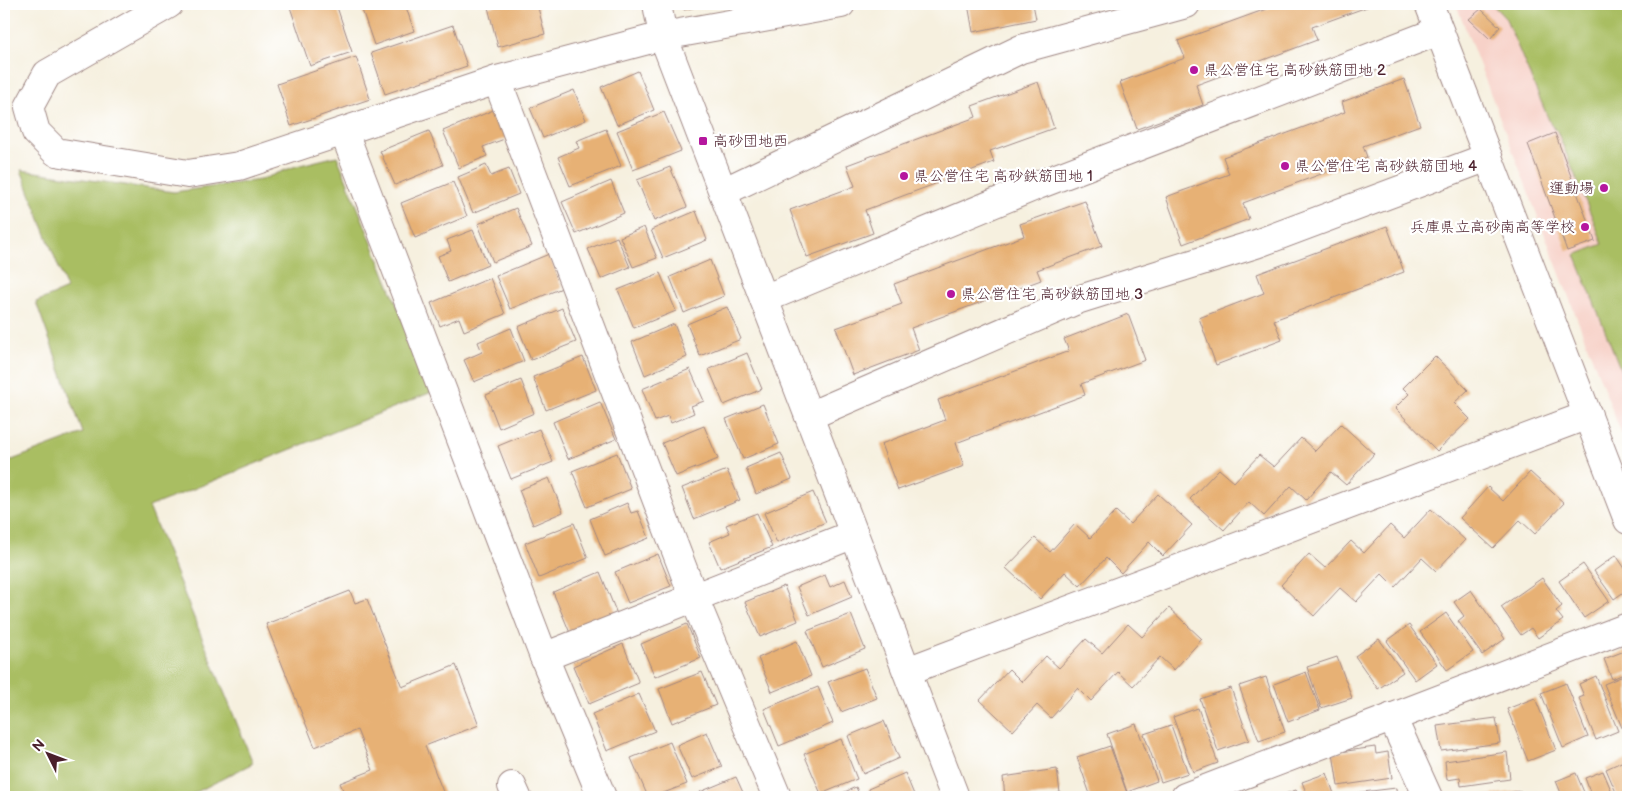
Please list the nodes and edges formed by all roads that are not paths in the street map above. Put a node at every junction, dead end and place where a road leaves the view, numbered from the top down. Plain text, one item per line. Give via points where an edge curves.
1 (169, 4) edge
2 (657, 4) edge
3 (841, 4) edge
4 (1186, 4) edge
5 (1429, 4) edge
6 (1440, 31) junction
7 (663, 36) junction
8 (497, 80) junction
9 (344, 132) junction
10 (1488, 157) junction
11 (723, 192) junction
12 (764, 299) junction
13 (1588, 415) junction
14 (809, 416) junction
15 (1628, 520) edge
16 (854, 534) junction
17 (694, 598) junction
18 (1628, 627) edge
19 (544, 658) junction
20 (907, 671) junction
21 (1392, 717) junction
22 (602, 797) edge
23 (777, 797) edge
24 (955, 797) edge
25 (1185, 797) edge
26 (1428, 797) edge

1 - 9 street via 47,74 29,107 36,132 56,152 188,174 239,166
2 - 7 street
3 - 7 street
4 - 11 street via 1021,49
5 - 6 street
6 - 10 street
6 - 12 street via 1038,185
7 - 8 street
7 - 11 street
8 - 9 street
8 - 17 street
9 - 19 street
10 - 13 street
10 - 14 street via 1256,244 1077,300
11 - 12 street
12 - 14 street
13 - 15 street
13 - 20 street
14 - 16 street
16 - 17 street
16 - 20 street
17 - 19 street
17 - 23 street
18 - 21 street
19 - 22 street
20 - 24 street
21 - 25 street
21 - 26 street

